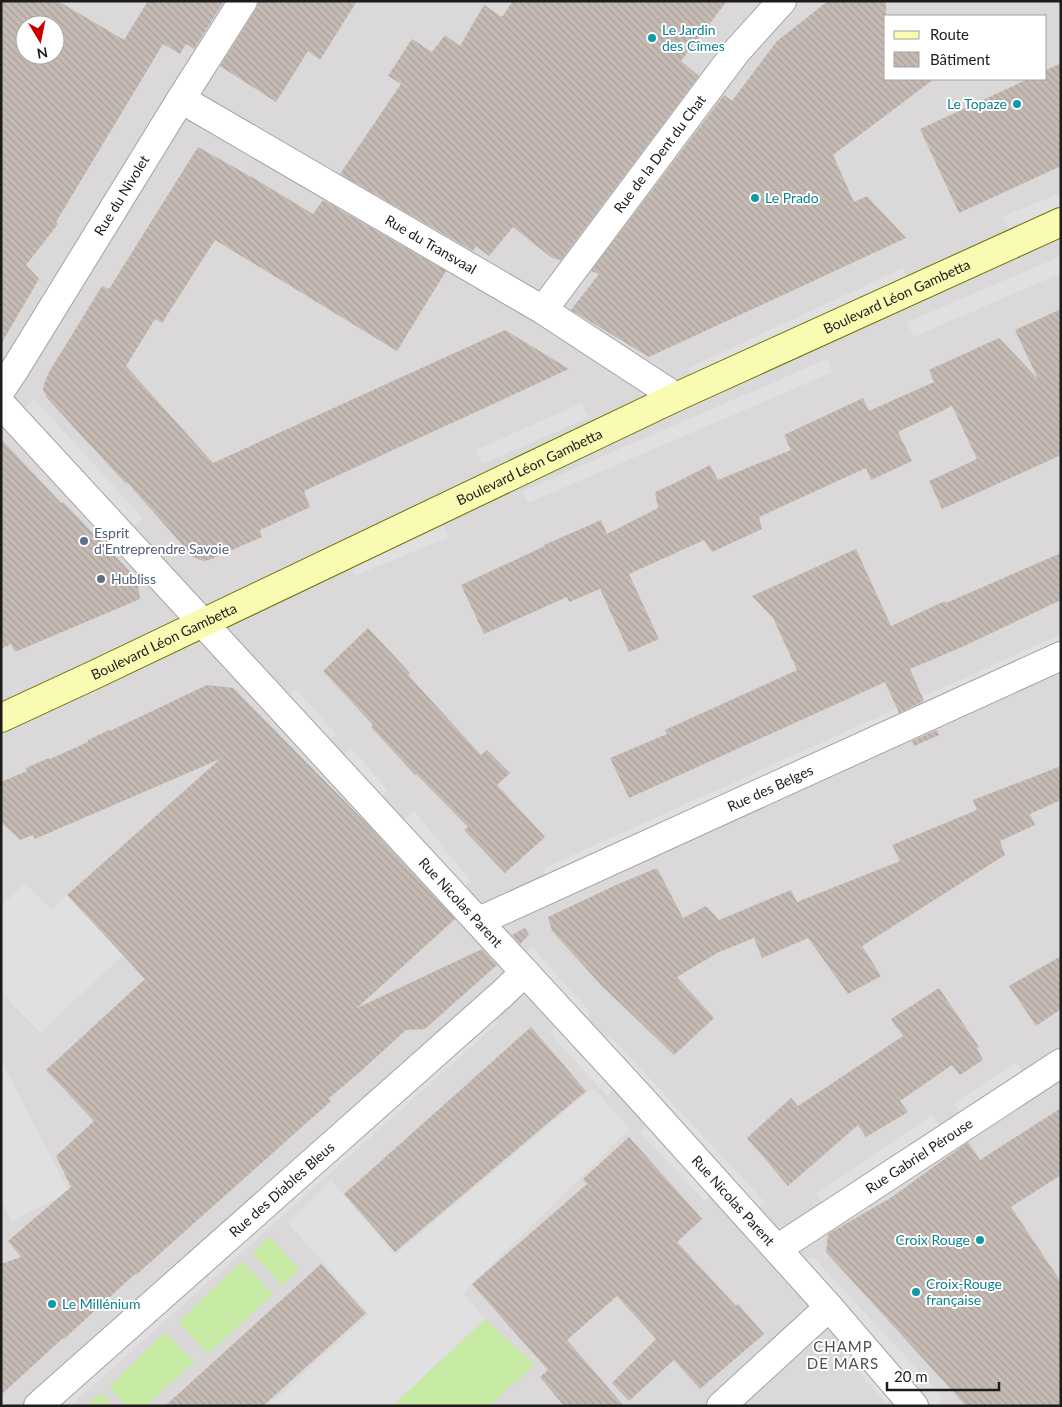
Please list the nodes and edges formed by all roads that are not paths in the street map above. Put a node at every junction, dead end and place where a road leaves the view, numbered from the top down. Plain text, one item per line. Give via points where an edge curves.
1 (243, 1) edge
2 (782, 1) edge
3 (181, 99) junction
4 (1061, 222) edge
5 (543, 310) junction
6 (1, 390) edge
7 (676, 397) junction
8 (1, 404) edge
9 (203, 623) junction
10 (1061, 656) edge
11 (1, 718) edge
12 (479, 921) junction
13 (525, 972) junction
14 (1061, 1063) edge
15 (777, 1250) junction
16 (829, 1307) junction
17 (38, 1406) edge
18 (721, 1406) edge
19 (914, 1406) edge

1 - 3 street, Rue du Nivolet
2 - 5 street, Rue de la Dent du Chat via 736,52
3 - 5 street, Rue du Transvaal
3 - 6 street, Rue du Nivolet
4 - 7 main road, Boulevard Léon Gambetta
5 - 7 street, Rue du Transvaal
7 - 9 main road, Boulevard Léon Gambetta
8 - 9 street, Rue Nicolas Parent
9 - 11 main road, Boulevard Léon Gambetta
9 - 12 street, Rue Nicolas Parent
10 - 12 street, Rue des Belges
12 - 13 street, Rue Nicolas Parent
13 - 15 street, Rue Nicolas Parent
13 - 17 street, Rue des Diables Bleus
14 - 15 street, Rue Gabriel Pérouse
15 - 16 street, Rue Nicolas Parent
16 - 18 street
16 - 19 street, Rue Nicolas Parent

